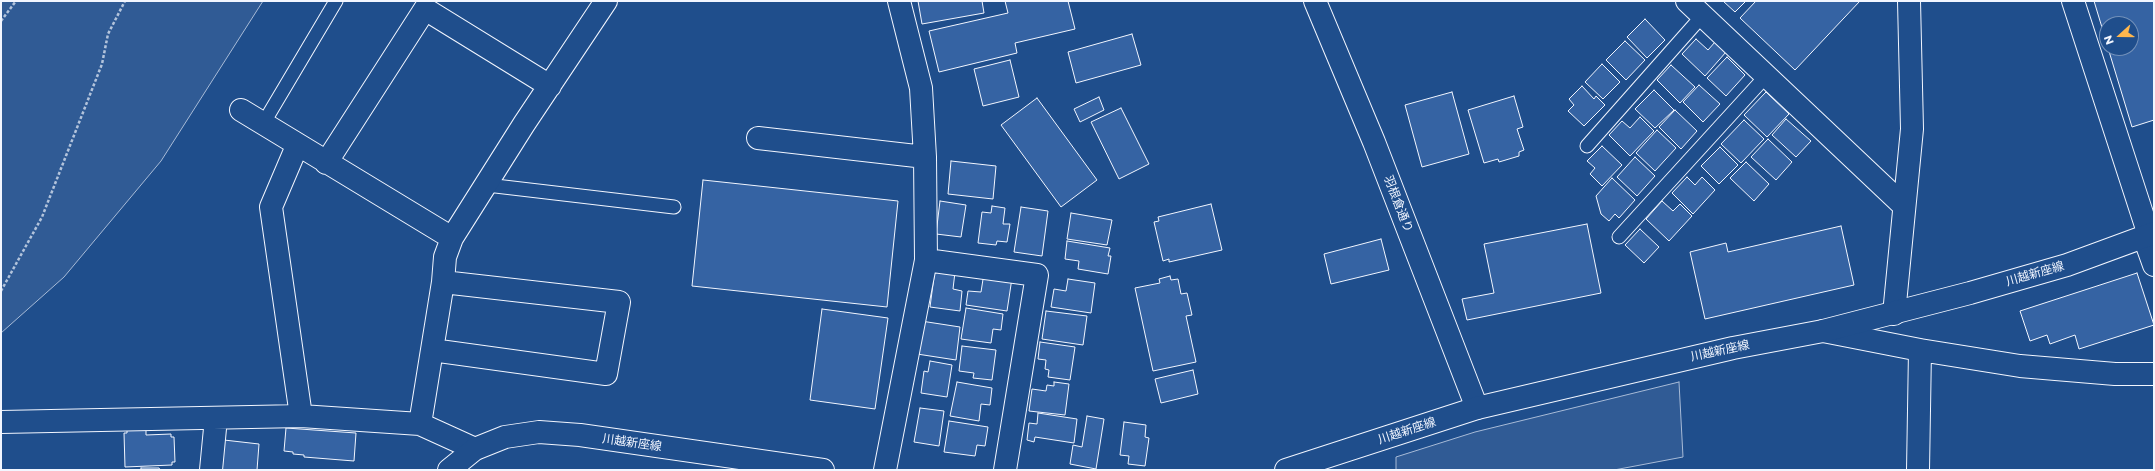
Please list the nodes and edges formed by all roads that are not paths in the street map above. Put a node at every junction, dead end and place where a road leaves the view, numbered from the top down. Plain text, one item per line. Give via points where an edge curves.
1 (336, 1) edge
2 (606, 1) edge
3 (899, 1) edge
4 (1315, 1) edge
5 (1909, 1) edge
6 (2073, 1) edge
7 (1695, 8) edge
8 (1767, 75) junction
9 (550, 86) junction
10 (241, 110) dead end
11 (263, 124) junction
12 (758, 138) dead end
13 (297, 146) junction
14 (1587, 146) dead end
15 (925, 158) junction
16 (326, 163) junction
17 (487, 185) junction
18 (1903, 205) junction
19 (674, 208) dead end
20 (2149, 235) edge
21 (1619, 237) dead end
22 (452, 238) junction
23 (926, 260) junction
24 (2154, 265) edge
25 (443, 282) junction
26 (1894, 314) junction
27 (1823, 331) junction
28 (432, 350) junction
29 (1920, 350) junction
30 (2154, 374) edge
31 (1477, 408) junction
32 (301, 416) junction
33 (216, 418) junction
34 (1, 422) edge
35 (420, 424) junction
36 (475, 449) junction
37 (211, 470) edge
38 (450, 470) edge
39 (823, 470) edge
40 (885, 470) edge
41 (1005, 470) edge
42 (1286, 470) edge
43 (1918, 470) edge

1 - 11 lane
2 - 9 street
3 - 15 street via 921,88
4 - 31 street, 羽根倉通り via 1374,142
5 - 18 street via 1912,129
6 - 20 street
7 - 8 street
7 - 14 lane
8 - 18 street
8 - 21 lane
9 - 16 street via 425,9
9 - 17 street
10 - 11 street
11 - 13 street
12 - 15 street
13 - 16 street
13 - 32 street via 271,207
15 - 23 street
16 - 22 street
17 - 19 lane
17 - 22 street
18 - 26 street
20 - 24 street
20 - 26 street, 川越新座線 via 2067,265
22 - 25 street via 445,257
23 - 40 street
23 - 41 street via 1037,275
25 - 28 street
25 - 28 street via 619,302 606,374
26 - 27 street, 川越新座線
27 - 29 street
27 - 31 street, 川越新座線 via 1733,348
28 - 35 street
29 - 30 street via 2020,366 2115,374
29 - 43 street
31 - 42 street, 川越新座線
32 - 33 street
32 - 35 street
33 - 34 street
33 - 37 street
35 - 36 street
36 - 38 street, 川越新座線
36 - 39 street, 川越新座線 via 505,437 539,432 580,435

